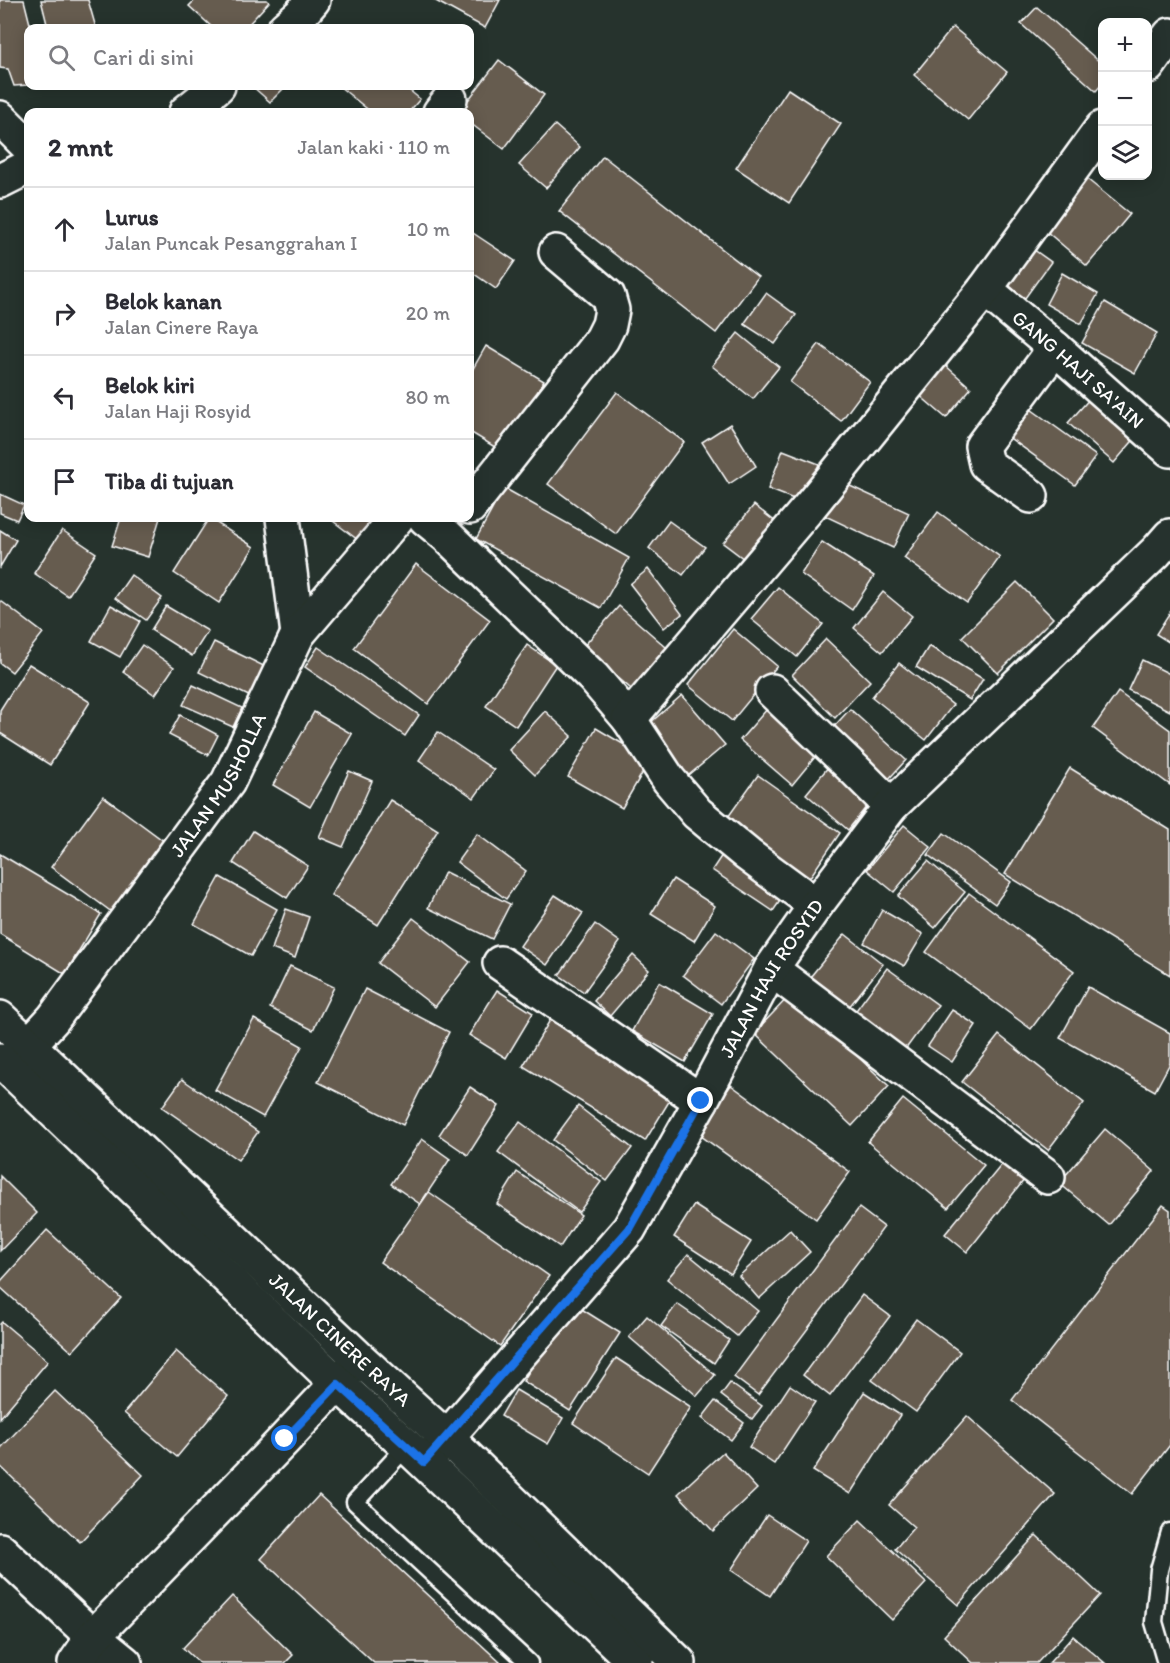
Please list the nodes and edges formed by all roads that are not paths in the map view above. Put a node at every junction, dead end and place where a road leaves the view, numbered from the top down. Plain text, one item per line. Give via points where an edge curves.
1 (313, 0) edge
2 (290, 24) edge
3 (1170, 35) edge
4 (1152, 60) edge
5 (213, 90) edge
6 (191, 108) edge
7 (0, 118) edge
8 (1098, 134) edge
9 (24, 142) edge
10 (24, 169) edge
11 (0, 181) edge
12 (556, 252) dead end
13 (985, 289) junction
14 (1055, 348) junction
15 (1170, 450) edge
16 (1031, 496) dead end
17 (474, 502) edge
18 (284, 522) edge
19 (394, 522) edge
20 (444, 524) edge
21 (1165, 550) edge
22 (298, 634) junction
23 (772, 691) dead end
24 (629, 719) junction
25 (891, 806) junction
26 (816, 905) junction
27 (500, 963) dead end
28 (771, 969) junction
29 (0, 1018) edge
30 (28, 1046) junction
31 (0, 1060) edge
32 (701, 1101) junction
33 (1048, 1177) dead end
34 (360, 1359) junction
35 (338, 1384) junction
36 (447, 1438) junction
37 (416, 1454) junction
38 (1170, 1532) edge
39 (0, 1550) edge
40 (93, 1637) junction
41 (75, 1663) edge
42 (125, 1663) edge
43 (529, 1663) edge
44 (636, 1663) edge
45 (679, 1663) edge
46 (1166, 1663) edge

1 - 2 street
3 - 4 street
5 - 6 street
7 - 9 street
8 - 13 street
10 - 11 street
12 - 17 street via 608,296 612,310 609,325
13 - 14 street, GANG HAJI SA'AIN
13 - 24 street via 810,506
14 - 15 street, GANG HAJI SA'AIN
14 - 16 street via 982,446 986,464
18 - 22 street
19 - 22 street, JALAN MUSHOLLA
20 - 24 street
21 - 25 street, JALAN HAJI ROSYID
22 - 30 street, JALAN MUSHOLLA via 228,782 53,1019
23 - 25 street
24 - 26 street via 669,780 697,813
25 - 26 street, JALAN HAJI ROSYID
26 - 28 street, JALAN HAJI ROSYID
27 - 32 street
28 - 32 street, JALAN HAJI ROSYID
28 - 33 street
29 - 30 street, JALAN CINERE RAYA
30 - 34 street, JALAN CINERE RAYA
31 - 35 street, JALAN CINERE RAYA
32 - 36 street, JALAN HAJI ROSYID via 629,1229
34 - 35 street
34 - 36 street, JALAN CINERE RAYA
35 - 37 street, JALAN CINERE RAYA
35 - 40 street
36 - 37 street, JALAN HAJI ROSYID
36 - 45 street, JALAN CINERE RAYA
37 - 43 lane via 355,1502
37 - 44 street, JALAN CINERE RAYA
38 - 46 lane via 1159,1570 1154,1622
39 - 40 street
40 - 41 street
40 - 42 street

